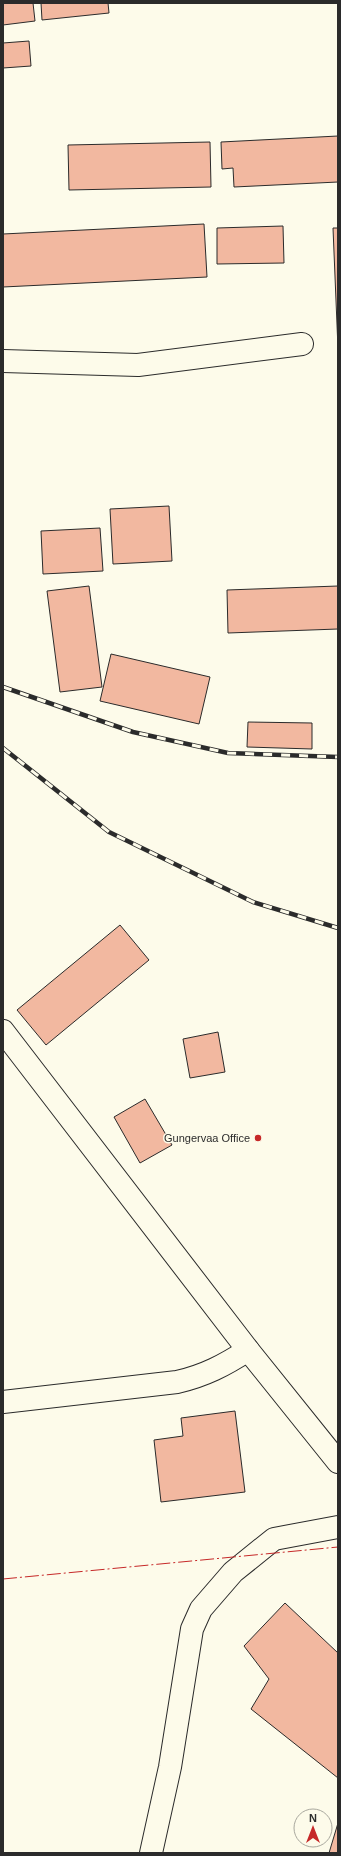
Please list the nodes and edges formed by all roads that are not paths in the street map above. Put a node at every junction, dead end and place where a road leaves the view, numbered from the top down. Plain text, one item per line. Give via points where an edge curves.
1 (302, 344) dead end
2 (3, 360) edge
3 (3, 1030) edge
4 (248, 1350) junction
5 (3, 1402) edge
6 (338, 1462) edge
7 (338, 1526) edge
8 (151, 1853) edge

1 - 2 street via 138,365
3 - 4 street
4 - 5 street via 197,1378
4 - 6 street
7 - 8 street via 274,1539 233,1572 201,1609 192,1629 170,1767

